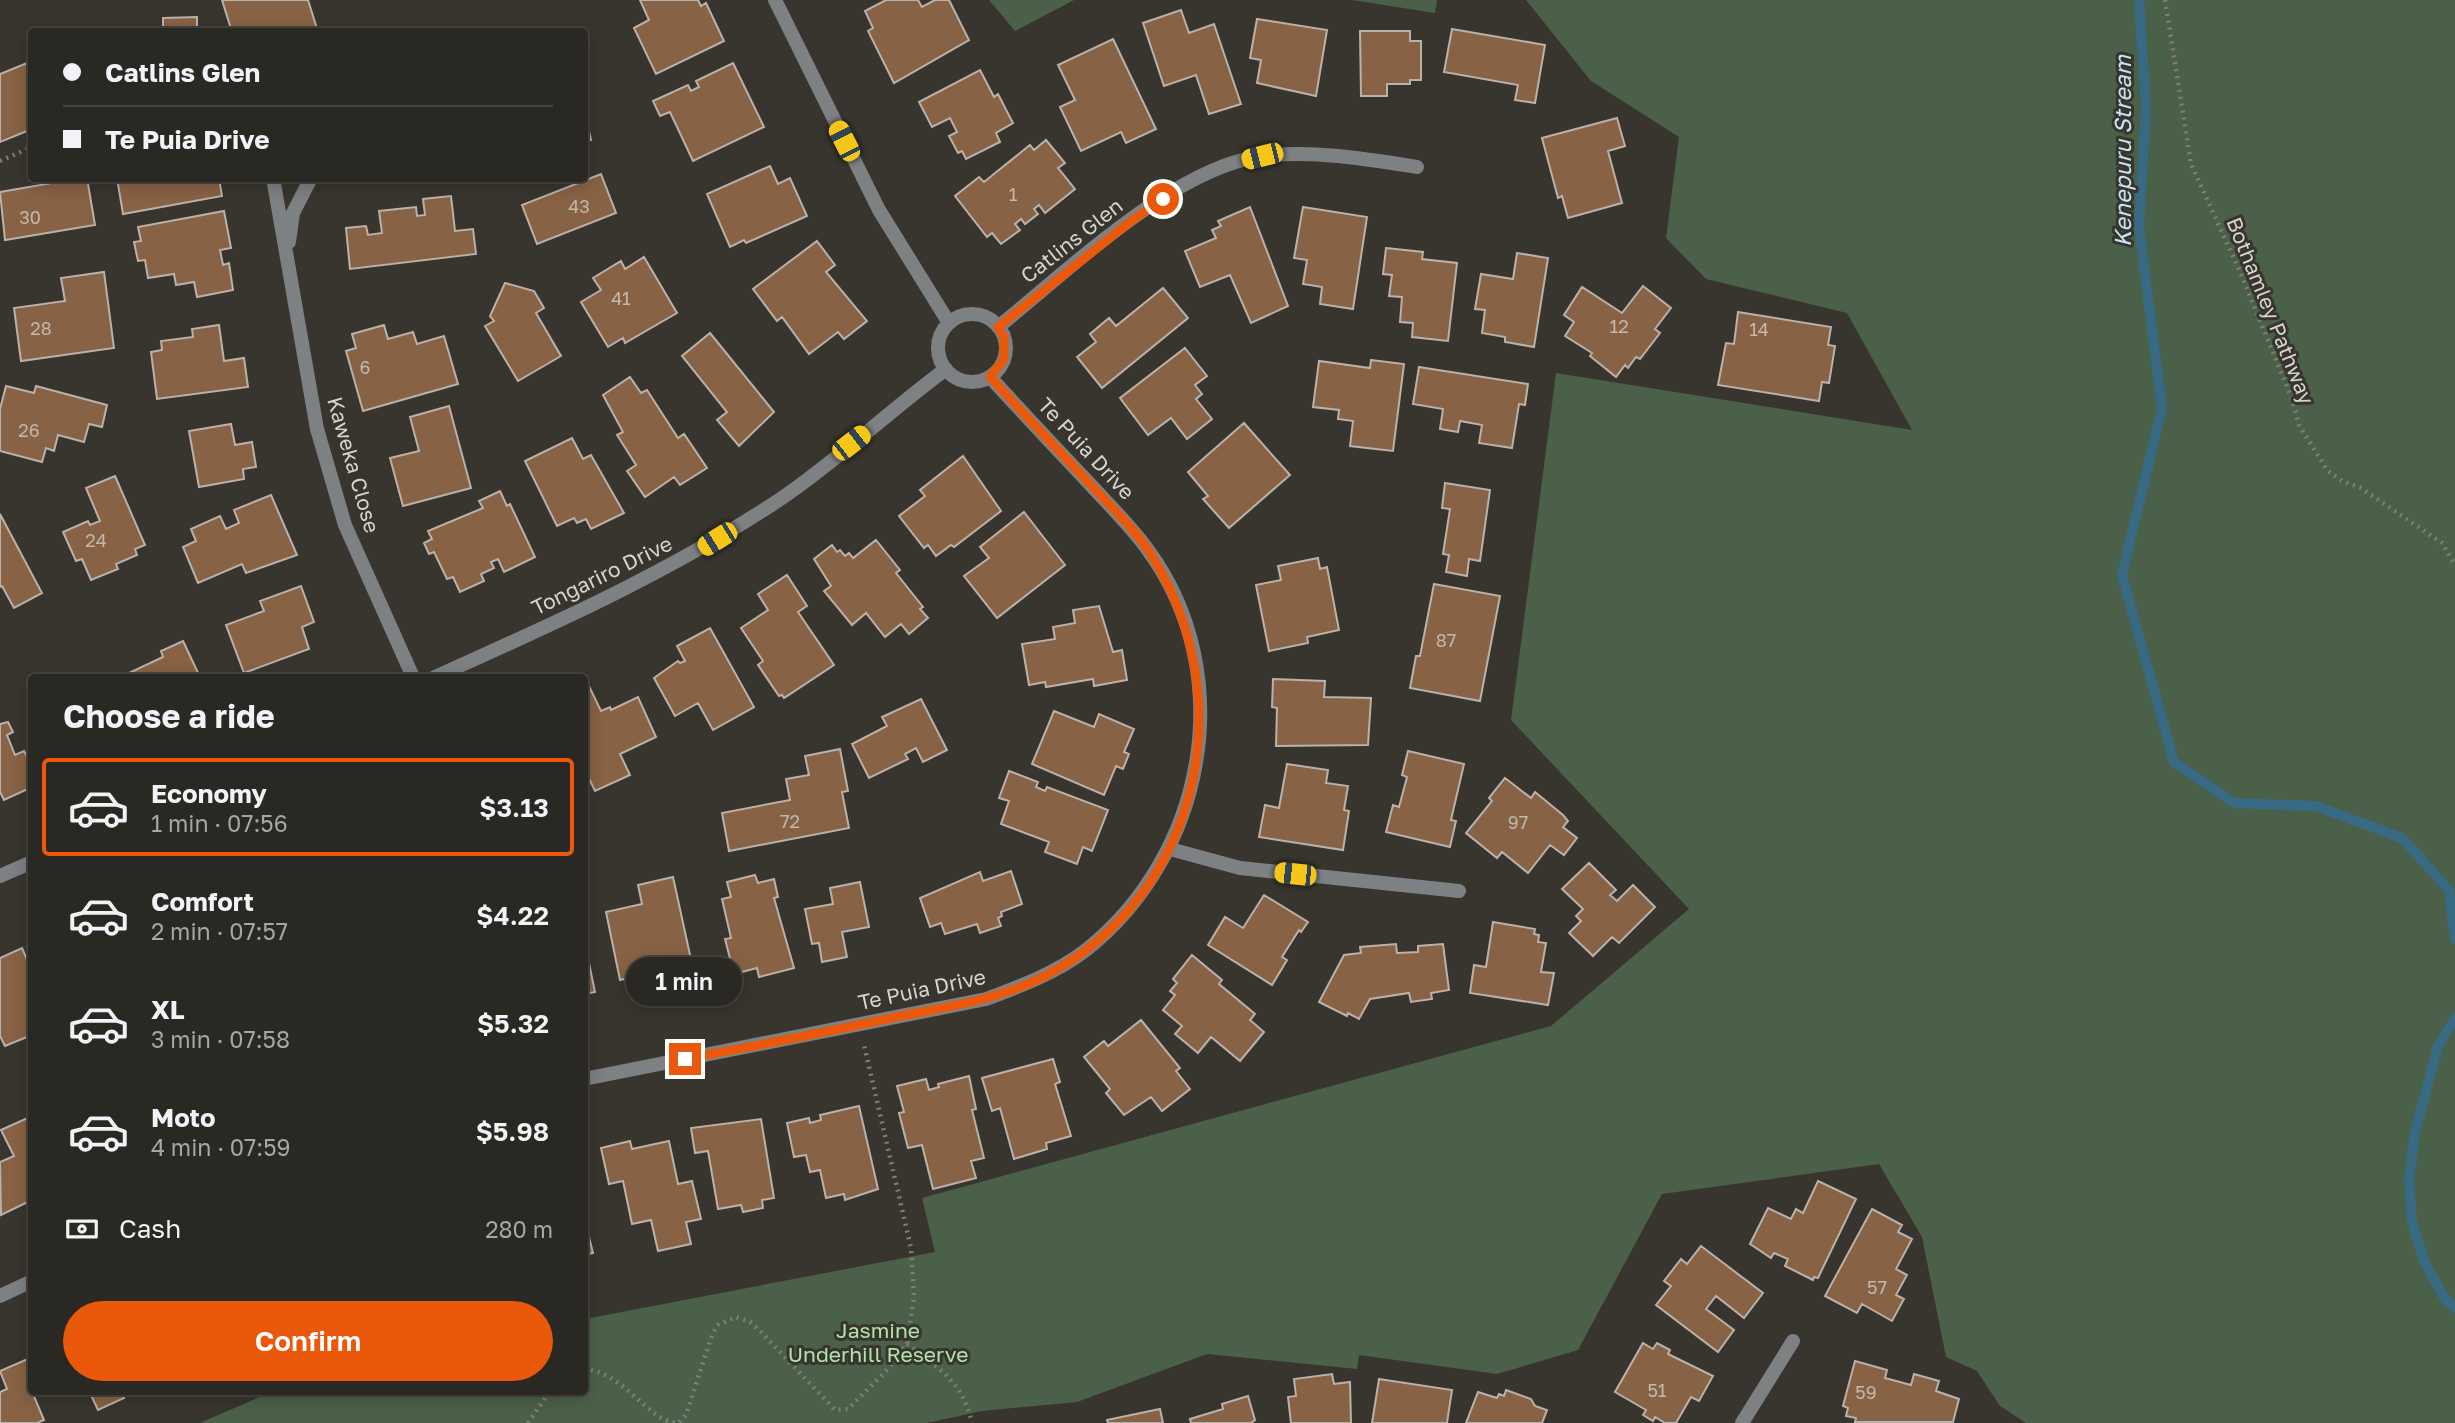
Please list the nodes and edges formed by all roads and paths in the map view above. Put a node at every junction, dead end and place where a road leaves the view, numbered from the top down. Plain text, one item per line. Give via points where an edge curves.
1 (775, 0) edge
2 (2165, 0) edge
3 (28, 148) edge
4 (0, 161) edge
5 (1417, 167) dead end
6 (274, 182) edge
7 (309, 182) edge
8 (288, 253) junction
9 (949, 323) junction
10 (998, 327) junction
11 (946, 369) junction
12 (990, 377) junction
13 (2455, 565) edge
14 (412, 674) edge
15 (442, 674) edge
16 (1170, 849) junction
17 (28, 864) edge
18 (0, 876) edge
19 (1459, 891) dead end
20 (860, 1025) junction
21 (588, 1078) edge
22 (28, 1282) edge
23 (0, 1296) edge
24 (1793, 1341) dead end
25 (907, 1345) junction
26 (588, 1370) edge
27 (547, 1395) edge
28 (527, 1423) edge
29 (972, 1423) edge
30 (1742, 1423) edge

1 - 9 street via 879,210
2 - 13 path, Bothamley Pathway via 2191,164 2241,274 2299,425 2327,470 2442,543
3 - 4 path
5 - 10 street, Catlins Glen via 1362,158 1290,155 1216,167 1131,221
6 - 8 street, Kaweka Close
7 - 8 street, Kaweka Close via 293,213
8 - 14 street, Kaweka Close via 317,429 345,525
9 - 10 street via 980,315
9 - 11 street via 939,351
10 - 12 street via 1004,337 1004,359
11 - 12 street via 966,382
11 - 15 street, Tongariro Drive via 782,498 696,553 591,607
12 - 16 street, Te Puia Drive via 1149,550 1188,633 1197,672 1200,745 1191,795
16 - 19 street via 1240,868
16 - 20 street, Te Puia Drive via 1123,915 1085,950 1044,977 986,999
17 - 18 street
20 - 21 street, Te Puia Drive
20 - 25 path via 911,1248 914,1297
22 - 23 street
24 - 30 street
25 - 26 path via 842,1411 831,1408 750,1322 736,1317 718,1325 712,1335 686,1415 678,1423 660,1418 607,1374
25 - 29 path via 960,1388
27 - 28 path

